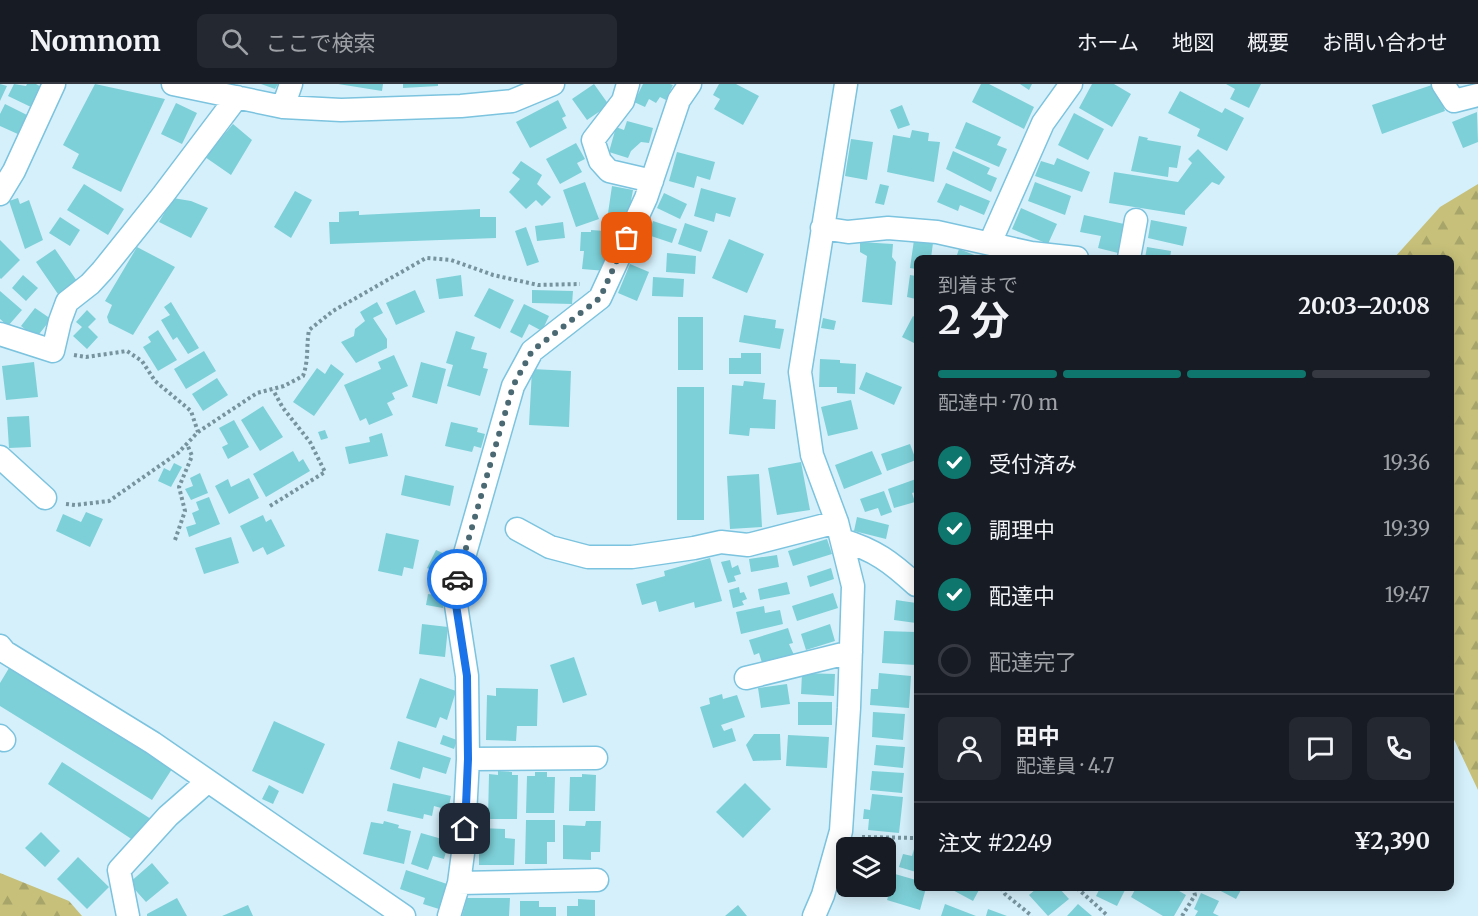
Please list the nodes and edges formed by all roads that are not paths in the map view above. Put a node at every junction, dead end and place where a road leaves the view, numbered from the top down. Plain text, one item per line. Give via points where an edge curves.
1 (54, 84) edge
2 (173, 84) edge
3 (291, 84) edge
4 (553, 84) edge
5 (628, 84) edge
6 (690, 84) edge
7 (846, 84) edge
8 (1071, 84) edge
9 (1443, 84) edge
10 (1478, 95) edge
11 (237, 97) junction
12 (283, 107) junction
13 (652, 181) junction
14 (0, 194) edge
15 (1136, 220) dead end
16 (822, 228) junction
17 (990, 243) junction
18 (1031, 255) edge
19 (1130, 255) edge
20 (0, 334) edge
21 (0, 457) edge
22 (45, 498) road end
23 (517, 529) dead end
24 (839, 531) junction
25 (914, 583) edge
26 (2, 652) edge
27 (850, 652) junction
28 (746, 678) dead end
29 (596, 758) dead end
30 (468, 759) junction
31 (208, 781) junction
32 (597, 880) dead end
33 (459, 883) junction
34 (128, 916) edge
35 (404, 916) edge
36 (449, 916) edge
37 (814, 916) edge

1 - 14 street
2 - 11 street
3 - 12 street
4 - 12 street via 512,101 460,106 341,110
5 - 13 street via 623,101 593,140 600,161 609,171
6 - 13 street via 679,100
7 - 16 street
8 - 17 street via 1043,123
9 - 10 street via 1454,101
11 - 12 street
11 - 20 street via 102,271 67,302 53,351
13 - 30 street via 600,298 532,351 513,386 454,592 467,676
15 - 19 street
16 - 17 street via 848,232 888,228 937,232
16 - 24 street via 800,372 812,455
17 - 18 street
21 - 22 street
23 - 24 street via 550,547 588,557 632,557 721,542 748,545
24 - 25 street via 895,565
24 - 27 street via 853,586
26 - 31 street via 153,743
27 - 28 street
27 - 37 street via 841,831
29 - 30 street
30 - 33 street
31 - 34 street via 168,816 119,870
31 - 35 street
32 - 33 street
33 - 36 street

